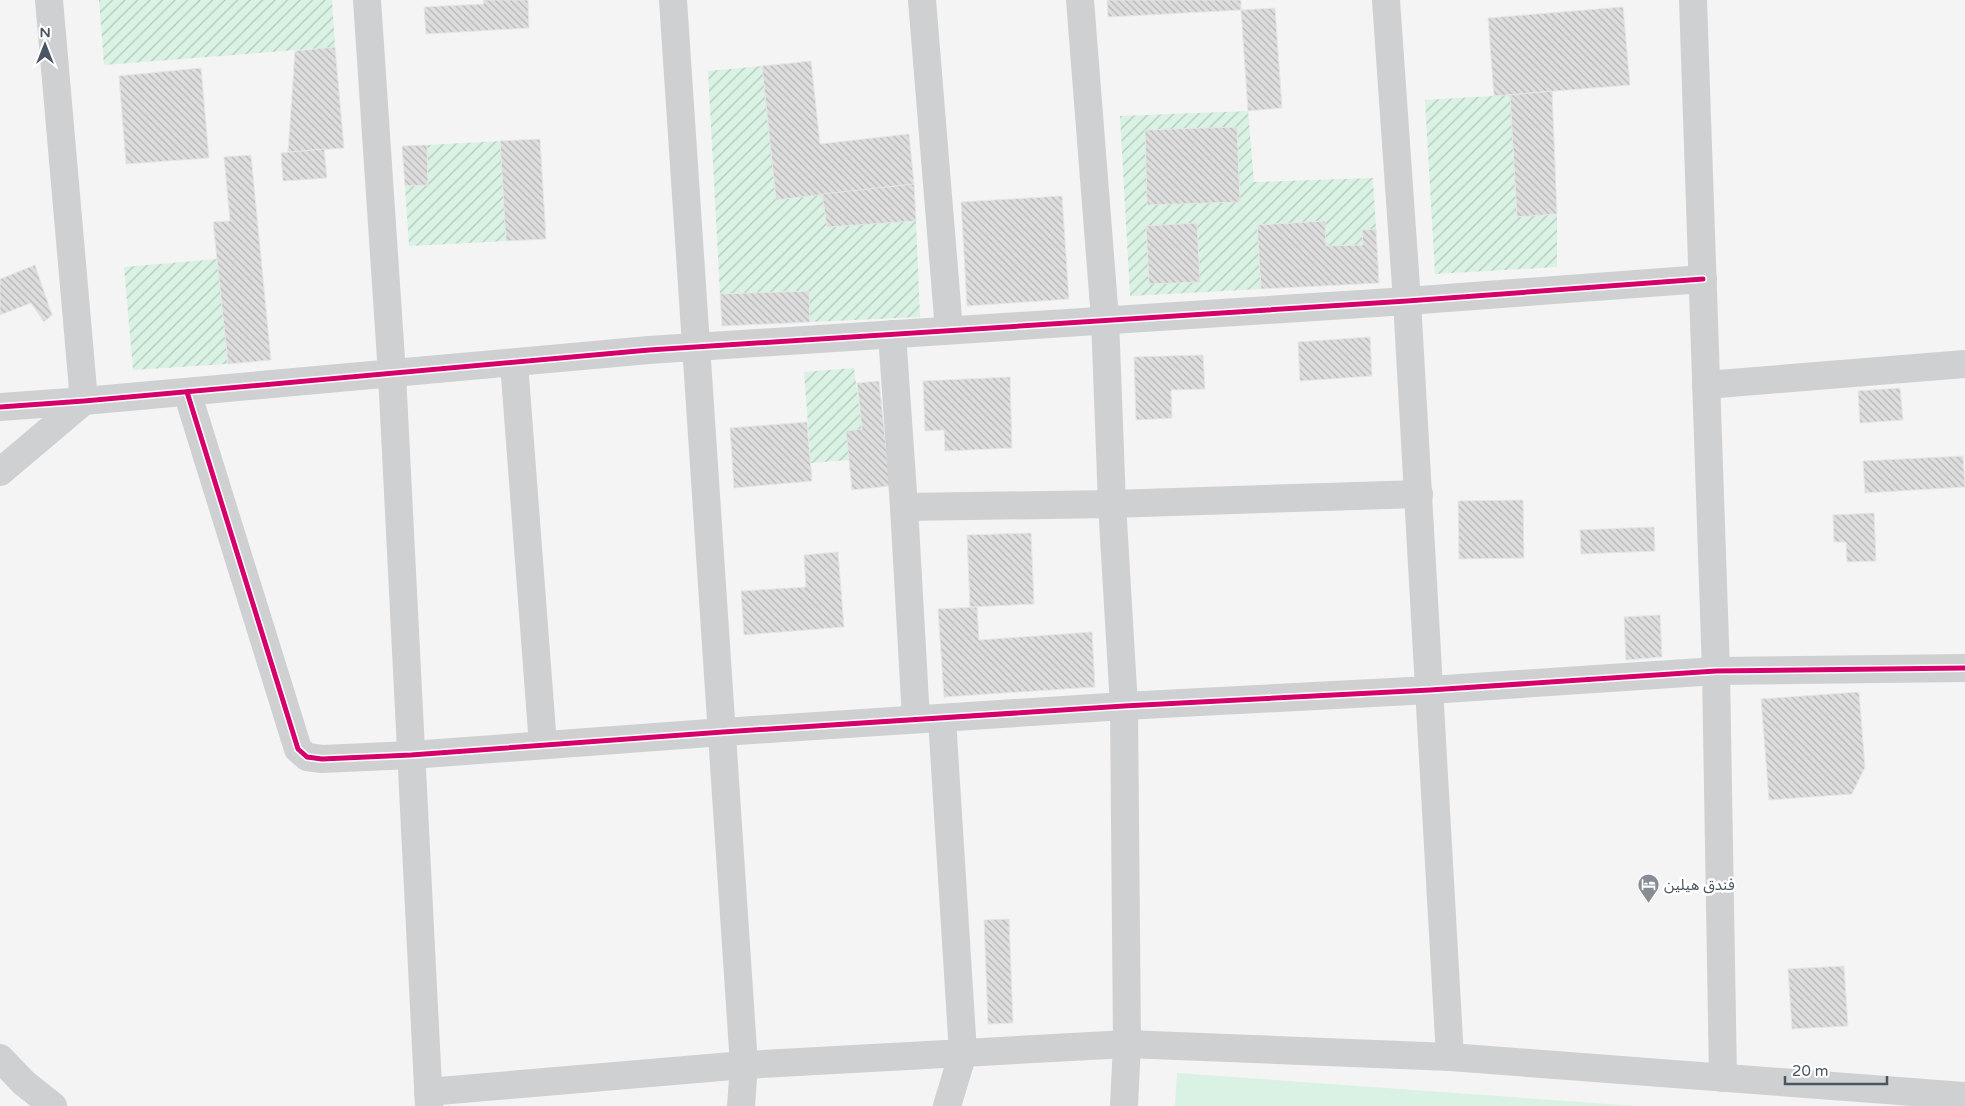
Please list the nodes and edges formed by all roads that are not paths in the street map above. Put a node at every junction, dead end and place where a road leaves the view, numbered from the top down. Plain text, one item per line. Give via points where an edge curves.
1 (49, 0) edge
2 (367, 0) edge
3 (673, 0) edge
4 (922, 0) edge
5 (1080, 0) edge
6 (1386, 0) edge
7 (1693, 0) edge
8 (1703, 279) junction
9 (1407, 301) junction
10 (1105, 319) junction
11 (949, 330) junction
12 (892, 334) junction
13 (695, 347) junction
14 (514, 363) junction
15 (1965, 364) edge
16 (392, 374) junction
17 (1706, 386) junction
18 (187, 392) junction
19 (84, 401) junction
20 (0, 407) edge
21 (0, 472) edge
22 (1419, 494) junction
23 (1112, 504) junction
24 (904, 508) junction
25 (1965, 668) edge
26 (1716, 671) junction
27 (1430, 690) junction
28 (1124, 706) junction
29 (929, 719) junction
30 (723, 732) junction
31 (543, 745) junction
32 (411, 755) junction
33 (1128, 1044) junction
34 (963, 1053) junction
35 (1450, 1057) junction
36 (0, 1058) edge
37 (744, 1065) junction
38 (1723, 1078) junction
39 (1965, 1096) edge
40 (429, 1099) edge
41 (53, 1106) edge
42 (741, 1106) edge
43 (947, 1106) edge
44 (1124, 1106) edge

1 - 19 street
2 - 16 street
3 - 13 street
4 - 11 street
5 - 10 street
6 - 9 street
7 - 8 street
8 - 9 street
8 - 17 street
9 - 10 street
9 - 22 street
10 - 11 street
10 - 23 street
11 - 12 street
12 - 13 street
12 - 24 street
13 - 14 street
13 - 30 street
14 - 16 street
14 - 31 street
15 - 17 street
16 - 18 street
16 - 32 street
17 - 26 street
18 - 19 street
18 - 32 street via 298,749 307,757 322,759
19 - 20 street
19 - 21 street
22 - 23 street
22 - 27 street
23 - 24 street
23 - 28 street
24 - 29 street
25 - 26 street
26 - 27 street
26 - 38 street
27 - 28 street
27 - 35 street
28 - 29 street
28 - 33 street
29 - 30 street
29 - 34 street
30 - 31 street
30 - 37 street
31 - 32 street
32 - 40 street
33 - 34 street
33 - 35 street
33 - 44 street
34 - 37 street
34 - 43 street
35 - 38 street
36 - 41 street
37 - 40 street
37 - 42 street
38 - 39 street

